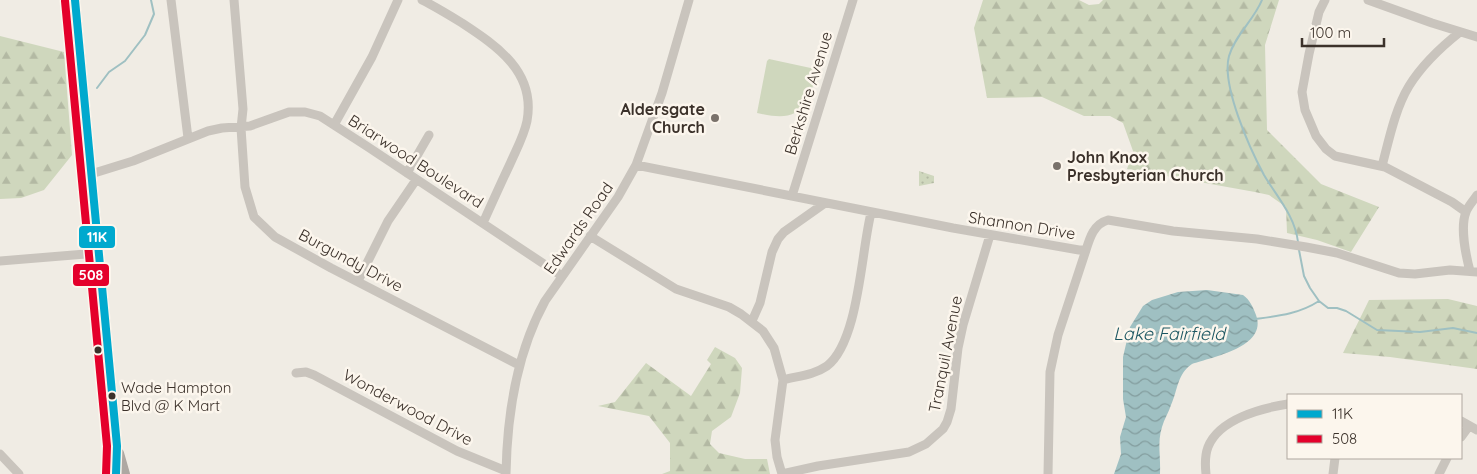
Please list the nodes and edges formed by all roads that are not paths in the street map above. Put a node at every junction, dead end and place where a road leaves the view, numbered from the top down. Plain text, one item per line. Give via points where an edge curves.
1 (75, 0) edge
2 (172, 0) edge
3 (234, 0) edge
4 (398, 0) edge
5 (422, 0) edge
6 (689, 0) edge
7 (853, 0) edge
8 (1325, 0) edge
9 (1368, 0) edge
10 (1460, 32) junction
11 (1477, 37) edge
12 (334, 125) junction
13 (241, 128) junction
14 (430, 135) dead end
15 (188, 138) junction
16 (636, 165) junction
17 (1382, 166) junction
18 (407, 173) junction
19 (91, 174) junction
20 (416, 180) junction
21 (1477, 195) edge
22 (792, 196) junction
23 (825, 203) junction
24 (871, 212) junction
25 (1466, 212) junction
26 (483, 223) junction
27 (590, 236) junction
28 (990, 236) junction
29 (1086, 250) junction
30 (98, 253) junction
31 (0, 261) edge
32 (1474, 272) edge
33 (562, 276) junction
34 (358, 281) junction
35 (752, 321) junction
36 (519, 365) junction
37 (296, 373) dead end
38 (783, 380) junction
39 (1287, 404) edge
40 (1462, 421) edge
41 (1473, 428) edge
42 (1462, 436) edge
43 (117, 446) junction
44 (0, 454) edge
45 (1335, 459) edge
46 (1446, 459) edge
47 (506, 472) edge
48 (19, 474) edge
49 (116, 474) edge
50 (126, 474) edge
51 (782, 474) edge
52 (1048, 474) edge
53 (1206, 474) edge
54 (1333, 474) edge
55 (1439, 474) edge

1 - 19 main road
2 - 15 street
3 - 13 street, Burgundy Drive via 244,108
4 - 12 street via 372,57
5 - 26 street via 501,51 519,74 525,90 528,107 525,129
6 - 16 street, Edwards Road
7 - 22 street, Berkshire Avenue
8 - 17 street via 1306,67 1302,92 1305,110 1316,136 1330,153
9 - 10 street
10 - 11 street
10 - 17 street via 1425,65 1409,87
12 - 13 street, Briarwood Boulevard via 315,114 295,111
12 - 18 street, Briarwood Boulevard
13 - 15 street, Briarwood Boulevard via 222,128
13 - 34 street, Burgundy Drive via 246,187 254,217 275,237
14 - 18 street
15 - 19 street, Briarwood Boulevard
16 - 22 street, Shannon Drive
16 - 27 street, Edwards Road
17 - 25 street
18 - 20 street, Briarwood Boulevard
19 - 30 main road
20 - 26 street, Briarwood Boulevard
20 - 34 street via 388,221
21 - 25 street
22 - 23 street, Shannon Drive
23 - 24 street, Shannon Drive
23 - 35 street via 778,238
24 - 28 street, Shannon Drive
24 - 38 street via 851,321 843,344 833,360 822,369
25 - 32 street via 1466,256
26 - 33 street, Briarwood Boulevard
27 - 33 street, Edwards Road
27 - 35 street via 676,289 729,307
28 - 29 street, Shannon Drive
28 - 51 street, Tranquil Avenue via 963,325 951,409 943,429 926,444 909,452
29 - 32 street, Shannon Drive via 1095,228 1108,220 1296,245 1337,253 1399,273
29 - 52 street via 1058,335 1050,372
30 - 31 street
30 - 43 main road
33 - 36 street, Edwards Road via 535,319
34 - 36 street, Burgundy Drive
35 - 38 street via 774,348
36 - 47 street, Edwards Road via 508,426
37 - 47 street, Wonderwood Drive via 314,375 457,451
38 - 51 street via 775,440
39 - 53 street via 1253,412 1219,431 1208,448
40 - 41 street
41 - 42 street
43 - 49 main road
43 - 50 main road
44 - 48 street
45 - 54 street
46 - 55 street

